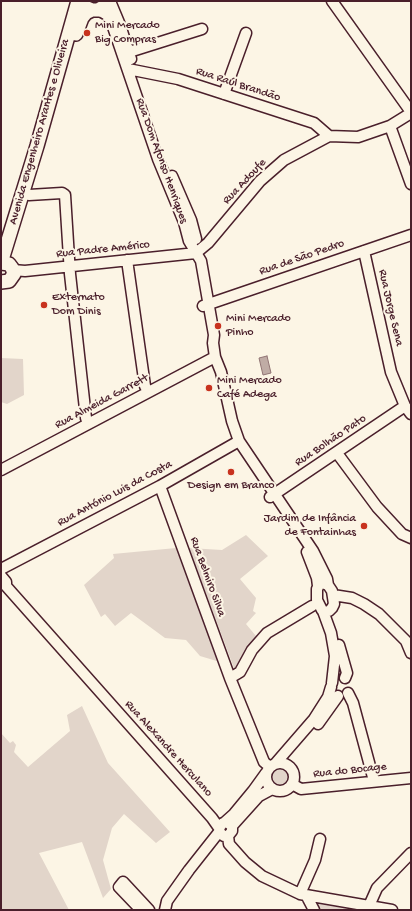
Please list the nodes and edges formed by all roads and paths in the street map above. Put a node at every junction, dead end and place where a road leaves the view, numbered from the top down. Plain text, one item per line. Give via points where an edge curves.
1 (79, 1) edge
2 (109, 1) edge
3 (332, 1) edge
4 (95, 10) junction
5 (202, 29) dead end
6 (246, 33) dead end
7 (129, 52) junction
8 (131, 70) junction
9 (224, 94) junction
10 (411, 113) edge
11 (390, 126) junction
12 (329, 136) junction
13 (411, 184) edge
14 (29, 195) junction
15 (411, 235) edge
16 (364, 251) junction
17 (196, 253) junction
18 (127, 260) junction
19 (6, 265) edge
20 (69, 266) junction
21 (3, 285) edge
22 (205, 305) junction
23 (216, 360) junction
24 (148, 392) junction
25 (408, 410) edge
26 (88, 424) junction
27 (237, 442) junction
28 (337, 453) junction
29 (1, 470) edge
30 (160, 486) junction
31 (272, 496) junction
32 (411, 538) edge
33 (1, 569) edge
34 (4, 579) edge
35 (323, 586) junction
36 (333, 595) junction
37 (312, 606) dead end
38 (326, 611) junction
39 (409, 640) edge
40 (411, 652) edge
41 (230, 678) junction
42 (346, 678) junction
43 (332, 685) junction
44 (348, 693) junction
45 (338, 696) junction
46 (287, 766) junction
47 (271, 768) junction
48 (411, 778) edge
49 (374, 781) junction
50 (292, 784) junction
51 (272, 789) junction
52 (224, 829) junction
53 (320, 839) dead end
54 (411, 853) edge
55 (303, 894) junction
56 (365, 908) edge
57 (141, 910) edge
58 (149, 910) edge
59 (314, 910) edge
60 (392, 910) edge

1 - 4 main road, Rua Dom Afonso Henriques
1 - 19 main road, Avenida Engenheiro Arantes e Oliveira
2 - 4 main road, Rua Dom Afonso Henriques via 105,6
2 - 7 street, Rua Dom Afonso Henriques
3 - 10 street
4 - 8 street, Rua Dom Afonso Henriques via 110,19
4 - 14 main road, Avenida Engenheiro Arantes e Oliveira via 86,13 79,23
5 - 7 street
6 - 9 street
7 - 8 street, Rua Dom Afonso Henriques
8 - 9 street, Rua Raúl Brandão via 178,79
8 - 17 street, Rua Dom Afonso Henriques via 163,156 191,220 197,242
9 - 12 street, Rua Raúl Brandão via 314,123
10 - 11 street
11 - 12 street via 358,137
11 - 13 street
12 - 17 street, Rua Adoufe via 284,160 260,181 208,243
14 - 19 main road, Avenida Engenheiro Arantes e Oliveira
14 - 20 street via 65,195
15 - 16 street, Rua de São Pedro
16 - 22 street, Rua de São Pedro
16 - 25 street, Rua Jorge Sena via 391,372
17 - 18 street, Rua Padre Américo
17 - 22 street, Rua Dom Afonso Henriques via 201,261
18 - 20 street, Rua Padre Américo
18 - 24 street via 145,386
19 - 20 street, Rua Padre Américo via 25,271
19 - 21 main road, Avenida Engenheiro Arantes e Oliveira via 14,274
20 - 26 street
22 - 23 street, Rua Dom Afonso Henriques via 214,335 212,344
23 - 24 street, Rua Almeida Garrett
23 - 27 street, Rua Dom Afonso Henriques via 216,372 227,425
24 - 26 street, Rua Almeida Garrett
25 - 28 street, Rua Bolhão Pato
26 - 29 street, Rua Almeida Garrett
27 - 30 street, Rua António Luis da Costa
27 - 31 street, Rua Dom Afonso Henriques
28 - 31 street, Rua Bolhão Pato
28 - 32 street via 377,507 402,534
30 - 33 street, Rua António Luis da Costa
30 - 41 street, Rua Belmiro Silva
31 - 35 street, Rua Dom Afonso Henriques via 308,555
34 - 52 street, Rua Alexandre Herculano via 6,586 99,686
35 - 36 street, Rua Dom Afonso Henriques via 332,591
35 - 38 street, Rua Dom Afonso Henriques via 316,591 317,600 319,606
36 - 38 street via 333,606
36 - 39 street via 352,598 364,604
37 - 41 street via 267,633 252,650 240,672
38 - 42 street, Rua Dom Afonso Henriques via 347,673
38 - 43 street, Rua Dom Afonso Henriques via 335,656
39 - 40 street
41 - 47 street, Rua Belmiro Silva via 264,762
42 - 43 street via 338,677
42 - 44 street, Rua Dom Afonso Henriques via 351,685
43 - 45 street via 332,691
43 - 47 street, Rua Dom Afonso Henriques via 328,697 314,718
44 - 45 street via 345,696
44 - 49 street
45 - 46 street via 290,758
46 - 47 street via 282,763
46 - 50 street via 293,772
47 - 51 street via 266,781
47 - 52 street, Rua Dom Afonso Henriques
48 - 49 street, Rua do Bocage
49 - 50 street, Rua do Bocage via 301,789
50 - 51 street, Rua Dom Afonso Henriques via 280,792
51 - 52 street, Rua Dom Afonso Henriques via 258,796
52 - 52 street, Rua Dom Afonso Henriques via 189,870 167,901 165,910 172,904
52 - 55 street, Rua Alexandre Herculano via 229,844 262,876
53 - 55 street
54 - 56 street via 378,888
55 - 56 street, Rua Alexandre Herculano
55 - 59 street
56 - 60 street, Rua Alexandre Herculano
57 - 58 street via 119,887 123,882

